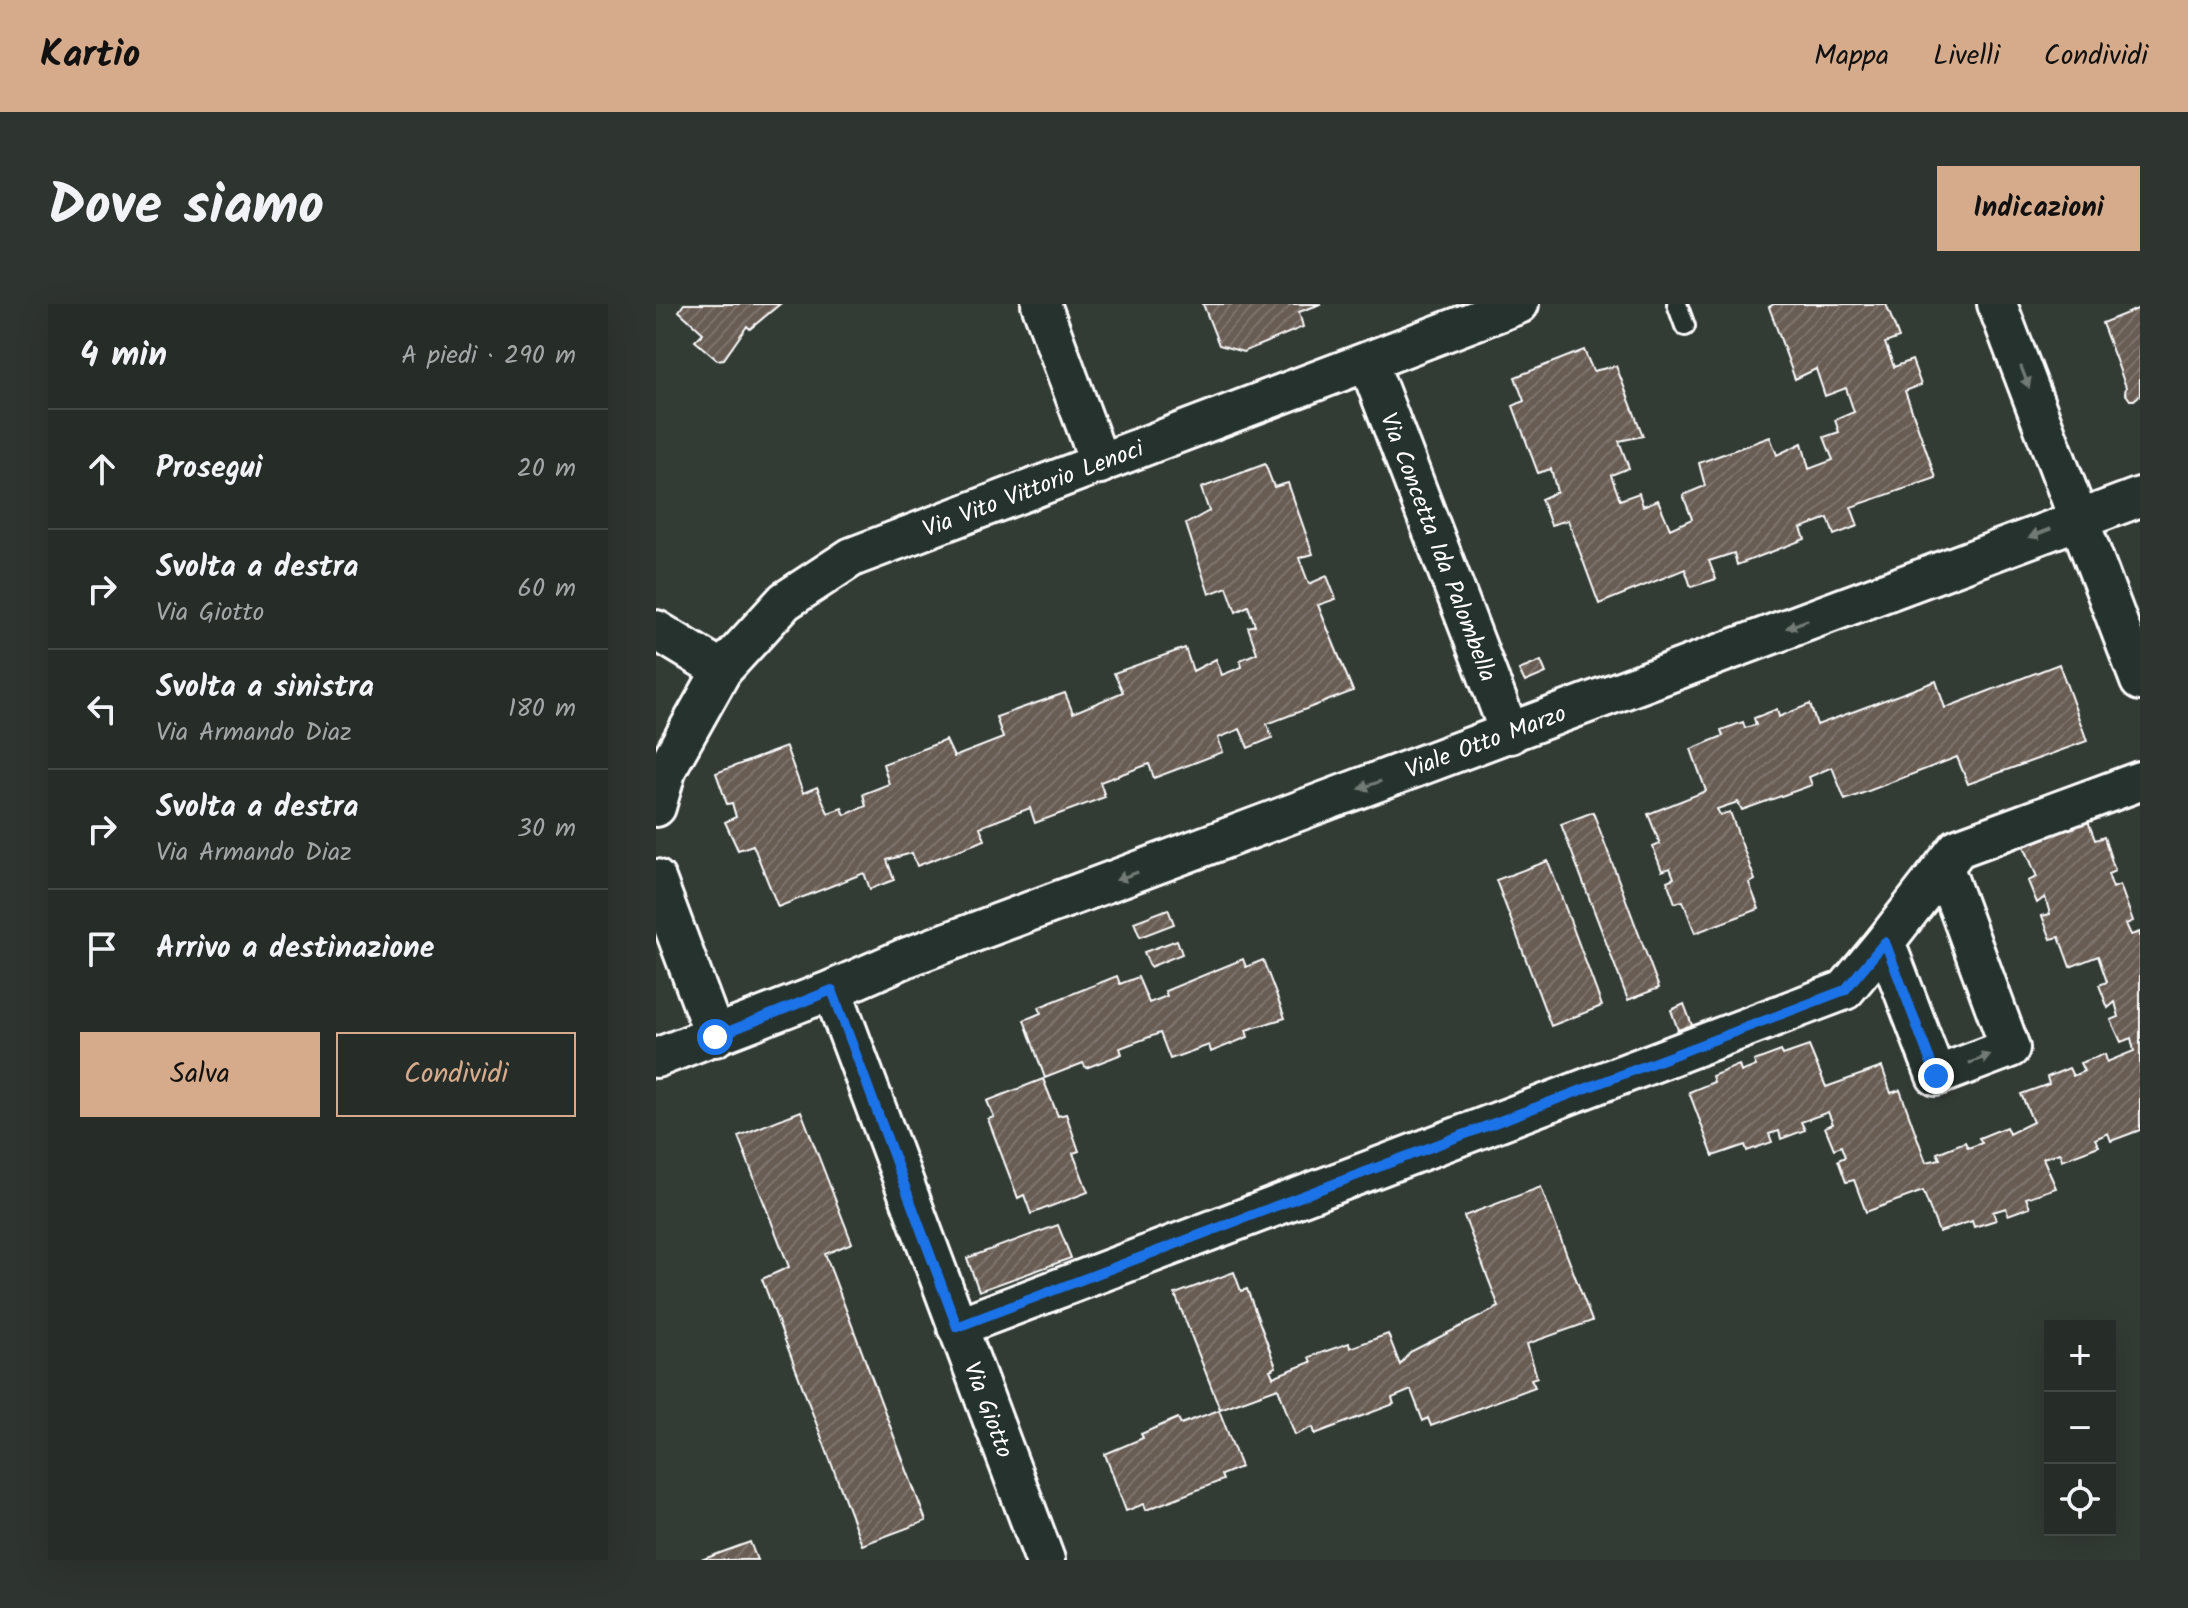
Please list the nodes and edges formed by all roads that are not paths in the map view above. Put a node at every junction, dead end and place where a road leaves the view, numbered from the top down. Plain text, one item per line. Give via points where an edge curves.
1 (1041, 304) edge
2 (1519, 304) edge
3 (1677, 304) edge
4 (1997, 304) edge
5 (1685, 326) dead end
6 (1368, 362) junction
7 (1100, 464) junction
8 (2140, 497) edge
9 (2079, 519) junction
10 (656, 630) edge
11 (722, 670) junction
12 (2140, 681) edge
13 (1510, 734) junction
14 (2140, 781) edge
15 (656, 807) edge
16 (1944, 868) junction
17 (656, 879) edge
18 (1885, 942) junction
19 (832, 990) junction
20 (715, 1037) junction
21 (656, 1058) edge
22 (957, 1327) junction
23 (1045, 1560) edge

1 - 7 street
2 - 6 street, Via Vito Vittorio Lenoci
3 - 5 lane
4 -> 9 street
6 - 7 street, Via Vito Vittorio Lenoci
6 - 13 street, Via Concetta Ida Palombella
7 - 11 street, Via Vito Vittorio Lenoci via 852,557 785,601
8 - 9 street, Viale Otto Marzo
9 - 12 street
9 -> 13 street, Viale Otto Marzo
10 - 11 street
11 - 15 street, Via Vito Vittorio Lenoci via 667,768
13 -> 19 street, Viale Otto Marzo via 905,958
14 - 16 street via 1958,848
16 - 18 street
18 -> 16 street via 1936,1076 2010,1048
17 - 20 street
18 - 22 street via 1845,990
19 - 20 street, Viale Otto Marzo
19 - 22 street, Via Giotto
20 - 21 street, Viale Otto Marzo
22 - 23 street, Via Giotto

